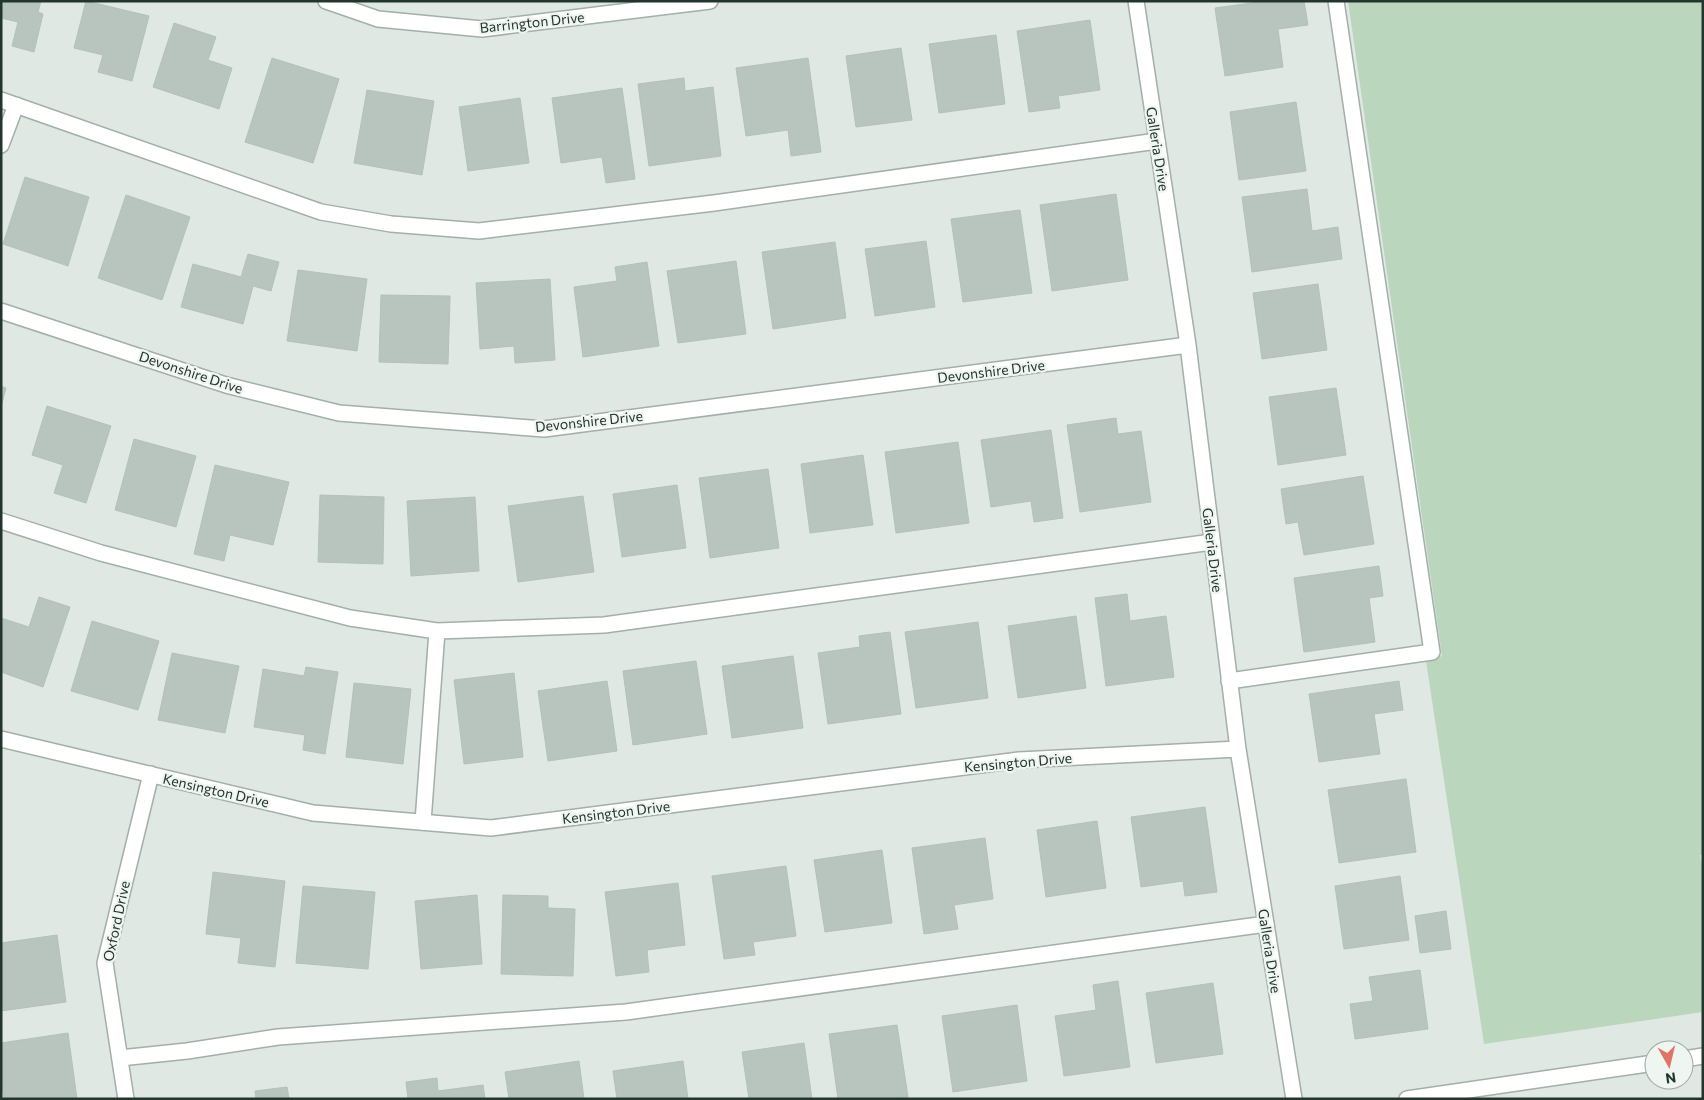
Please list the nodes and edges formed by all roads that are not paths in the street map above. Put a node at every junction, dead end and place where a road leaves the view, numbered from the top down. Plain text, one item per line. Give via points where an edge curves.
1 (326, 1) edge
2 (710, 1) edge
3 (1136, 1) edge
4 (1336, 1) edge
5 (1, 100) edge
6 (16, 105) junction
7 (1157, 141) junction
8 (1, 145) edge
9 (1, 311) edge
10 (1188, 345) junction
11 (1, 521) edge
12 (1212, 542) junction
13 (437, 631) junction
14 (1229, 681) junction
15 (1, 739) edge
16 (1238, 749) junction
17 (151, 774) junction
18 (423, 822) junction
19 (1266, 924) junction
20 (120, 1058) junction
21 (1644, 1064) edge
22 (126, 1099) edge
23 (1294, 1099) edge
24 (1407, 1099) edge

1 - 2 street, Barrington Drive via 378,19 482,29
3 - 7 street, Galleria Drive
4 - 14 street via 1432,652
5 - 6 street
6 - 7 street via 321,212 391,224 479,231 714,203
6 - 8 street
7 - 10 street, Galleria Drive
9 - 10 street, Devonshire Drive via 226,385 339,413 544,429
10 - 12 street, Galleria Drive
11 - 13 street via 101,553 350,618
12 - 13 street via 604,625
12 - 14 street, Galleria Drive
13 - 18 street
14 - 16 street, Galleria Drive
15 - 17 street, Kensington Drive
16 - 18 street, Kensington Drive via 1019,760 491,828
16 - 19 street, Galleria Drive
17 - 18 street, Kensington Drive via 313,812
17 - 20 street, Oxford Drive via 105,962
19 - 20 street via 626,1012 278,1037
19 - 23 street, Galleria Drive
20 - 22 street, Oxford Drive
21 - 24 street

